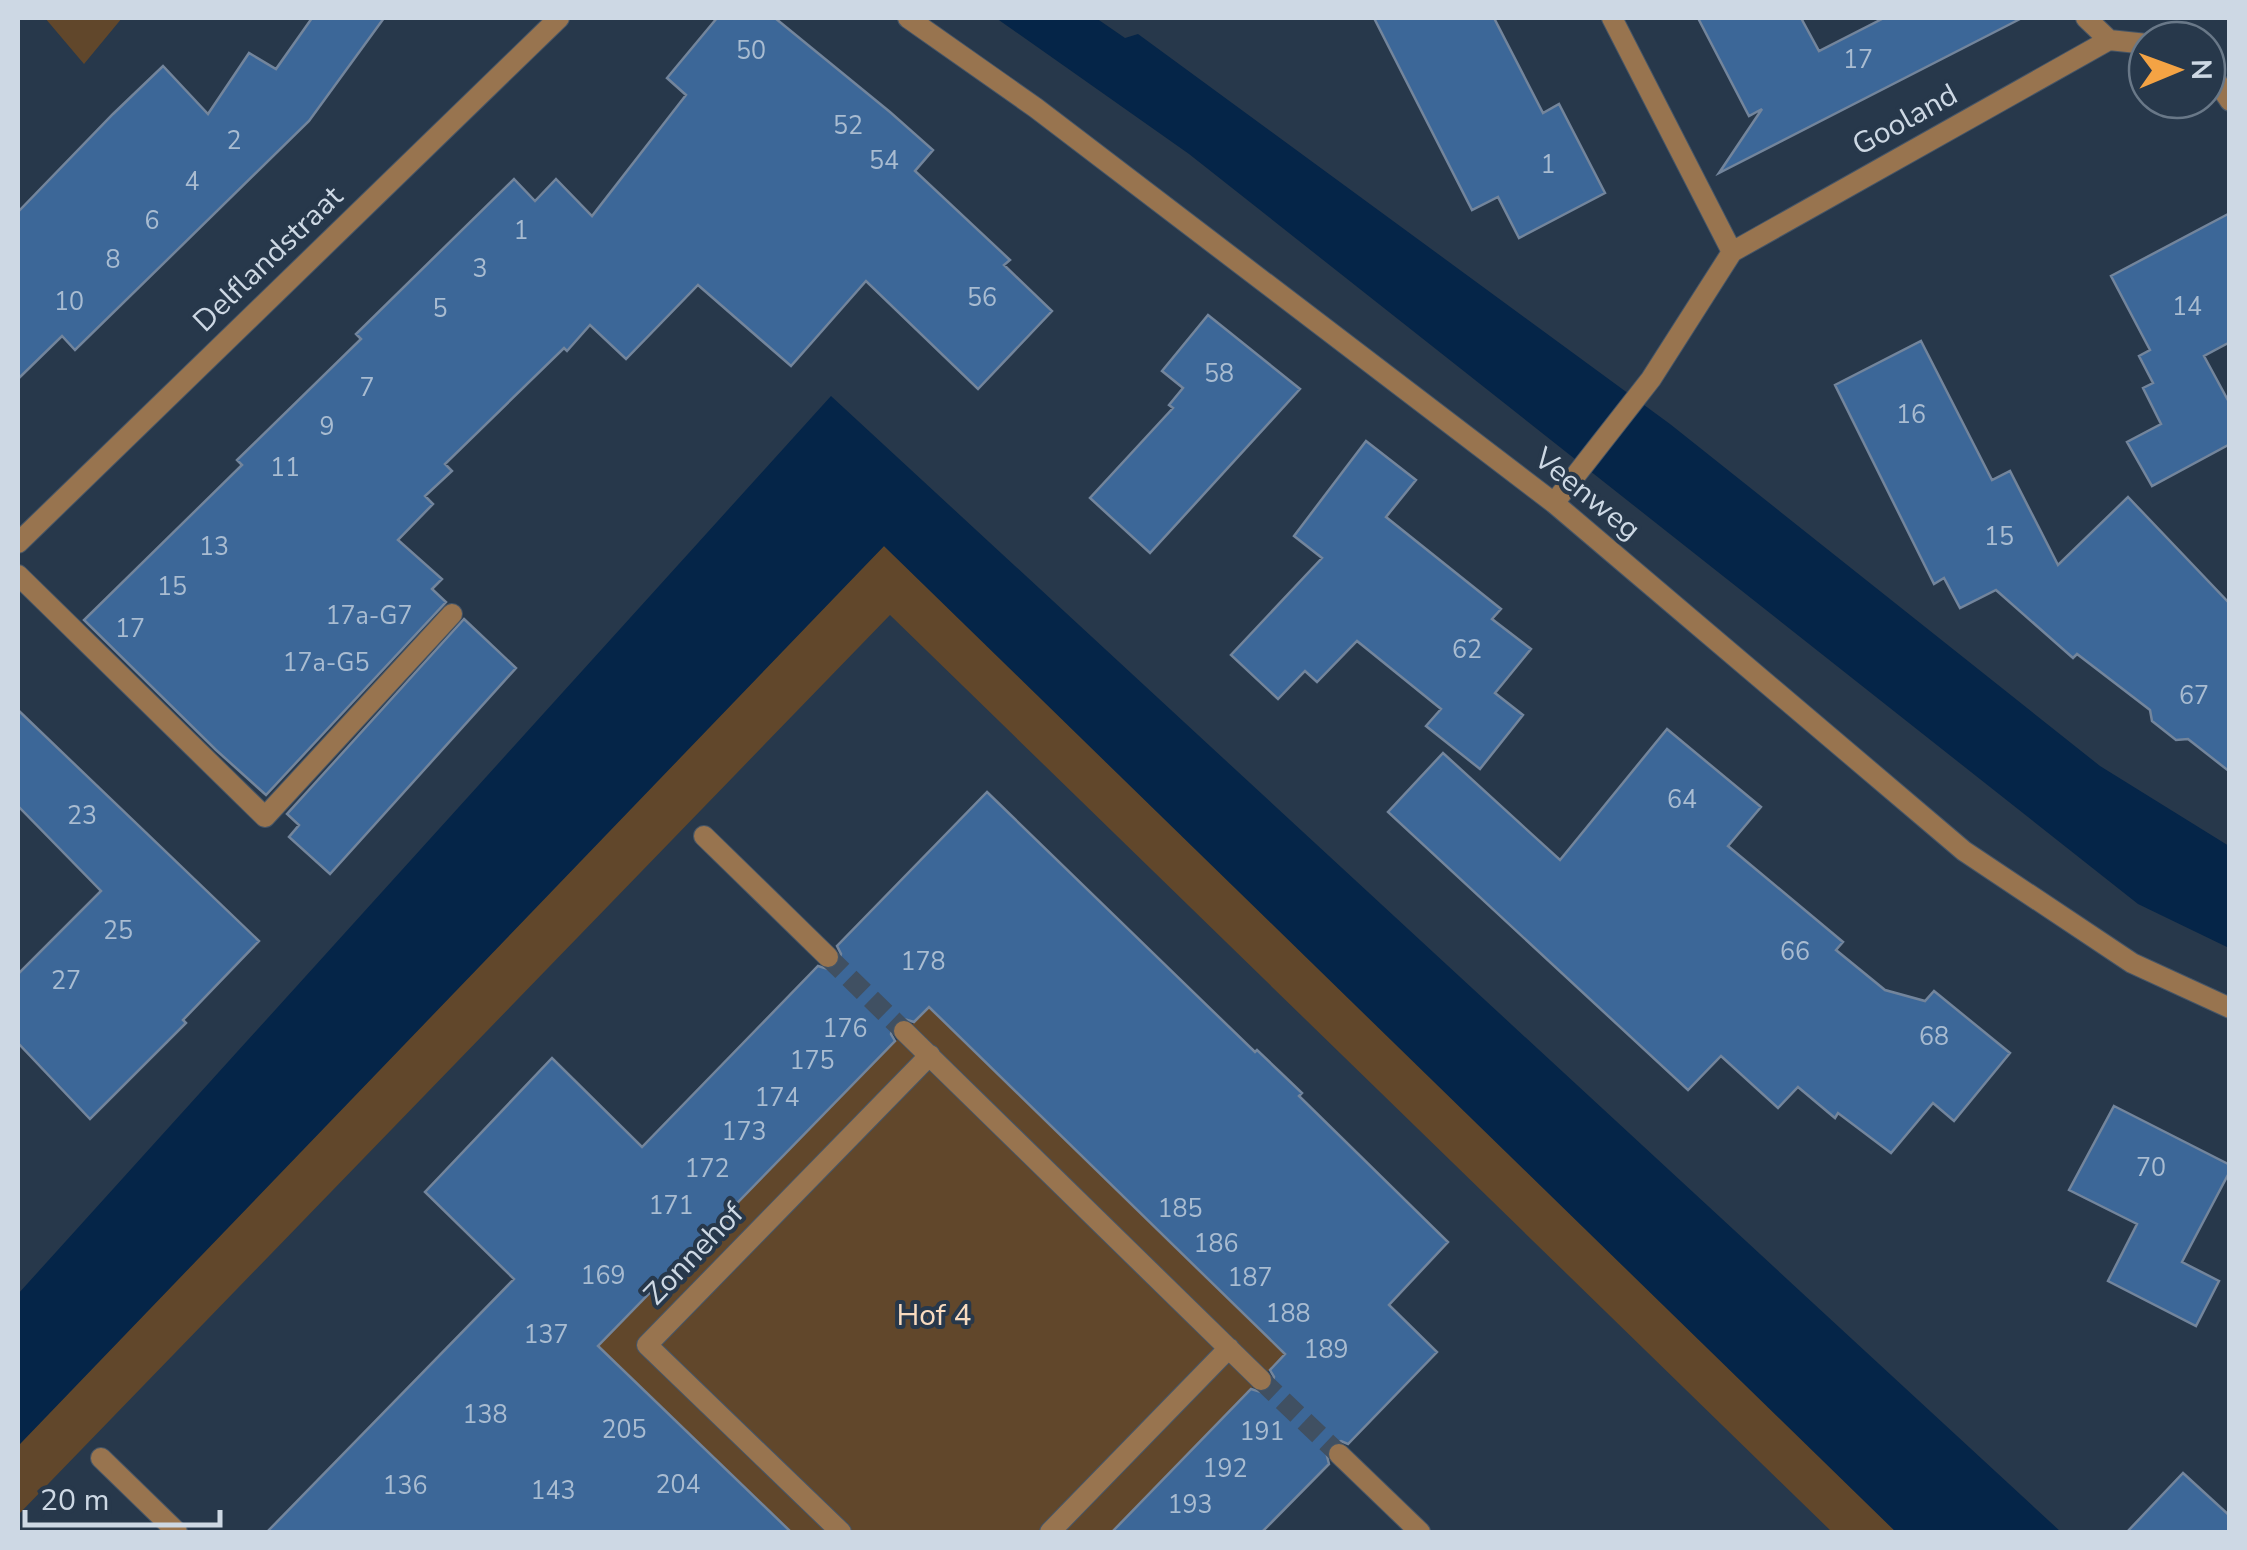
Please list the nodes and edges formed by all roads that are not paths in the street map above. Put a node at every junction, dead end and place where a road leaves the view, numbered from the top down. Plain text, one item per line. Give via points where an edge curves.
1 (559, 18) edge
2 (908, 18) edge
3 (1612, 18) edge
4 (2086, 18) edge
5 (2108, 40) junction
6 (2127, 42) edge
7 (1732, 252) junction
8 (1554, 504) junction
9 (18, 544) edge
10 (18, 575) edge
11 (452, 614) dead end
12 (704, 836) dead end
13 (828, 957) tunnel mouth
14 (2230, 1008) edge
15 (904, 1031) tunnel mouth
16 (930, 1055) junction
17 (1229, 1348) junction
18 (1261, 1380) tunnel mouth
19 (1339, 1454) tunnel mouth
20 (101, 1458) dead end
21 (177, 1532) edge
22 (841, 1532) edge
23 (1050, 1532) edge
24 (1420, 1532) edge

1 - 9 street, Delflandstraat
2 - 8 street, Veenweg via 1036,108
3 - 7 street
4 - 5 street
5 - 6 street
5 - 7 street, Gooland
7 - 8 street, Gooland via 1651,379
8 - 14 street, Veenweg via 1964,851 2132,962
10 - 11 street via 264,817
12 - 13 street
15 - 16 street
16 - 17 street
16 - 22 street, Zonnehof via 647,1346
17 - 18 street
17 - 23 street
19 - 24 street
20 - 21 street

